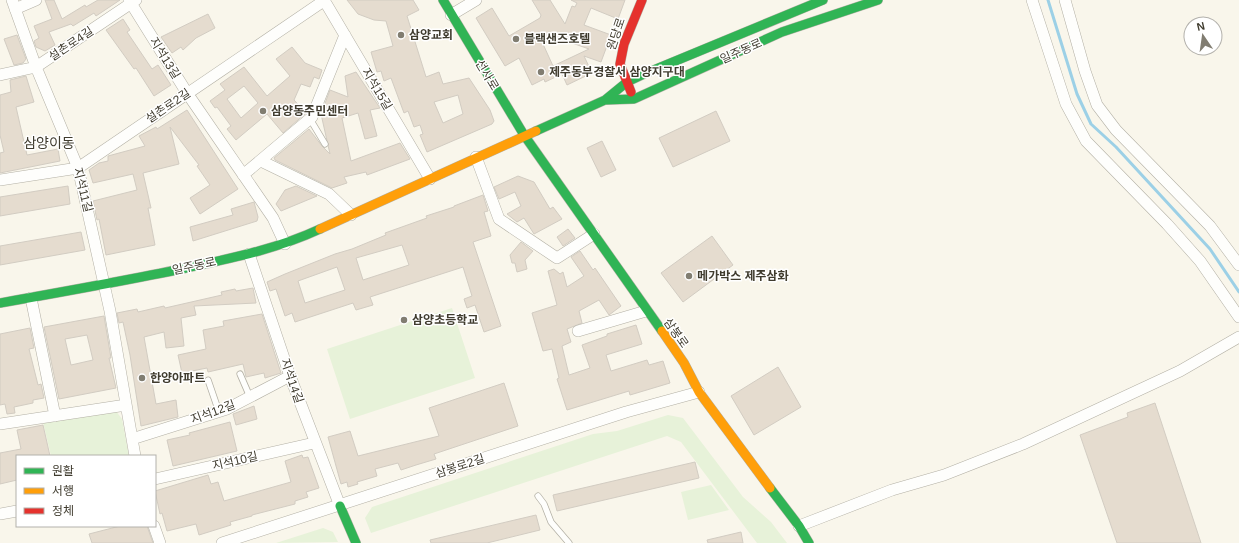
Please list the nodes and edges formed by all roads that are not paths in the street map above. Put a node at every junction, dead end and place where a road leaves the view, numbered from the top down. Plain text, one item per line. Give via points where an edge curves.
1 (36, 0) edge
2 (324, 0) edge
3 (443, 0) edge
4 (476, 0) edge
5 (642, 0) edge
6 (823, 0) edge
7 (878, 0) edge
8 (1032, 0) edge
9 (1065, 0) edge
10 (132, 1) edge
11 (14, 5) edge
12 (451, 15) junction
13 (345, 36) junction
14 (36, 67) junction
15 (0, 75) edge
16 (627, 82) junction
17 (187, 93) junction
18 (634, 99) junction
19 (605, 100) junction
20 (310, 119) junction
21 (524, 135) junction
22 (325, 144) dead end
23 (476, 157) junction
24 (261, 160) junction
25 (78, 168) junction
26 (243, 175) junction
27 (430, 179) junction
28 (0, 180) edge
29 (351, 215) junction
30 (594, 234) junction
31 (285, 244) junction
32 (249, 254) junction
33 (1239, 265) edge
34 (105, 286) junction
35 (31, 298) junction
36 (0, 303) edge
37 (646, 310) junction
38 (1239, 317) edge
39 (578, 331) dead end
40 (1239, 337) edge
41 (240, 374) dead end
42 (290, 376) junction
43 (208, 380) dead end
44 (699, 392) junction
45 (250, 397) junction
46 (126, 405) junction
47 (219, 412) junction
48 (55, 416) junction
49 (0, 424) edge
50 (132, 439) junction
51 (314, 443) junction
52 (135, 455) edge
53 (156, 479) edge
54 (538, 496) dead end
55 (340, 506) junction
56 (16, 510) edge
57 (0, 514) edge
58 (799, 526) junction
59 (154, 527) edge
60 (160, 543) edge
61 (222, 543) edge
62 (356, 543) edge
63 (569, 543) edge
64 (810, 543) edge

1 - 11 street, 지석11길
2 - 13 street, 지석15길
2 - 17 street, 설촌로2길
3 - 12 main road, 선사로
4 - 12 street
5 - 16 main road, 원당로 via 624,44 620,64
6 - 16 main road, 일주동로
7 - 18 main road, 일주동로 via 782,32
8 - 38 street via 1066,104 1086,141 1167,224
9 - 33 street via 1097,105 1116,130 1210,226
10 - 14 street, 설촌로4길
10 - 17 street, 지석13길
11 - 14 street, 지석11길
12 - 21 main road, 선사로
13 - 20 street
13 - 27 street, 지석15길
14 - 15 street, 설촌로4길
14 - 25 street, 지석11길
16 - 18 main road, 원당로
16 - 19 main road, 일주동로
17 - 25 street, 설촌로2길
17 - 26 street, 지석13길
18 - 19 main road, 일주동로
19 - 21 main road, 일주동로
20 - 22 lane
20 - 24 street
21 - 23 main road, 일주동로
21 - 30 main road, 삼봉로
23 - 27 main road, 일주동로
23 - 30 street via 499,219 557,258
24 - 26 street
24 - 29 street via 329,194
25 - 28 street, 설촌로2길
25 - 34 street, 지석11길
26 - 31 street, 지석13길 via 273,218
27 - 29 main road, 일주동로
29 - 31 main road, 일주동로
30 - 37 main road, 삼봉로
31 - 32 main road, 일주동로
32 - 34 main road, 일주동로
32 - 42 street, 지석14길
34 - 35 main road, 일주동로
34 - 46 street
35 - 36 main road, 일주동로
35 - 48 street
37 - 39 street
37 - 44 main road, 삼봉로 via 684,363
40 - 58 street via 1180,371 1016,447 944,475 892,490
41 - 45 lane
42 - 45 street, 지석12길
42 - 51 street, 지석14길
43 - 47 lane
44 - 55 street, 삼봉로2길 via 626,412
44 - 58 main road, 삼봉로
45 - 47 street, 지석12길
46 - 48 street
46 - 50 street
47 - 50 street, 지석12길
48 - 49 street
50 - 52 street
51 - 53 street, 지석10길
51 - 55 street, 지석14길
54 - 63 lane via 551,522
55 - 61 street, 삼봉로2길
55 - 62 main road
56 - 57 street
58 - 64 main road, 삼봉로
59 - 60 street

